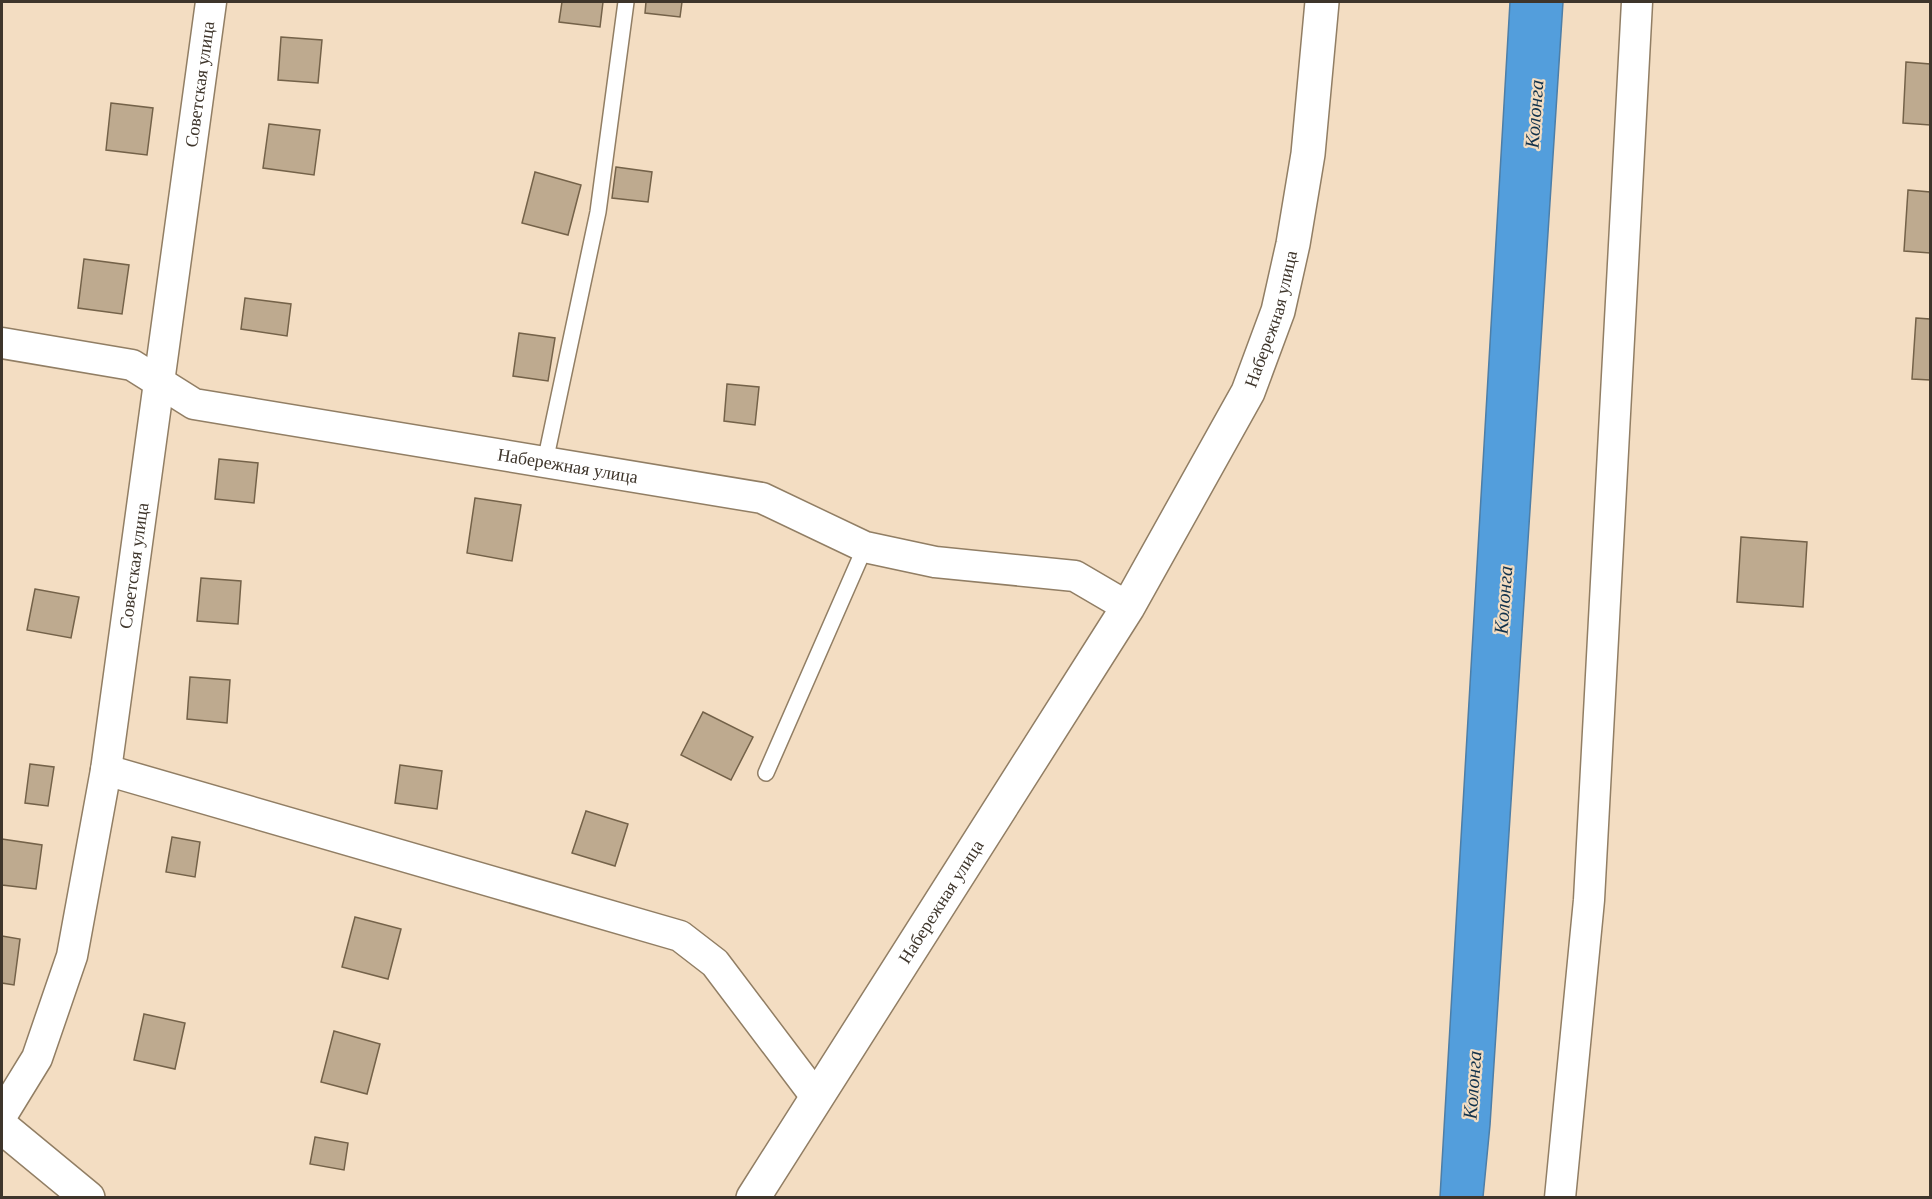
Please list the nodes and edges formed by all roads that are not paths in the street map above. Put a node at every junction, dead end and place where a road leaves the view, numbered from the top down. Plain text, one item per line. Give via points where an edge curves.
1 (211, 2) edge
2 (626, 2) edge
3 (1322, 2) edge
4 (1637, 2) edge
5 (2, 343) edge
6 (159, 383) junction
7 (545, 462) junction
8 (866, 547) junction
9 (1128, 607) junction
10 (106, 770) junction
11 (766, 773) dead end
12 (817, 1098) junction
13 (2, 1114) edge
14 (2, 1127) edge
15 (88, 1197) edge
16 (753, 1197) edge
17 (1560, 1197) edge

1 - 6 street, Советская улица
2 - 7 lane via 598,212
3 - 9 highway, Набережная улица via 1308,154 1278,311 1248,392
4 - 17 street via 1589,900
5 - 6 street, Набережная улица via 132,365
6 - 7 street, Набережная улица via 194,404
6 - 10 street, Советская улица
7 - 8 street, Набережная улица via 762,498
8 - 9 street, Набережная улица via 935,562 1075,576
8 - 11 lane
9 - 12 highway, Набережная улица
10 - 12 street via 680,936 715,963
10 - 13 street, Советская улица via 72,956 37,1058
12 - 16 highway, Набережная улица
14 - 15 highway

